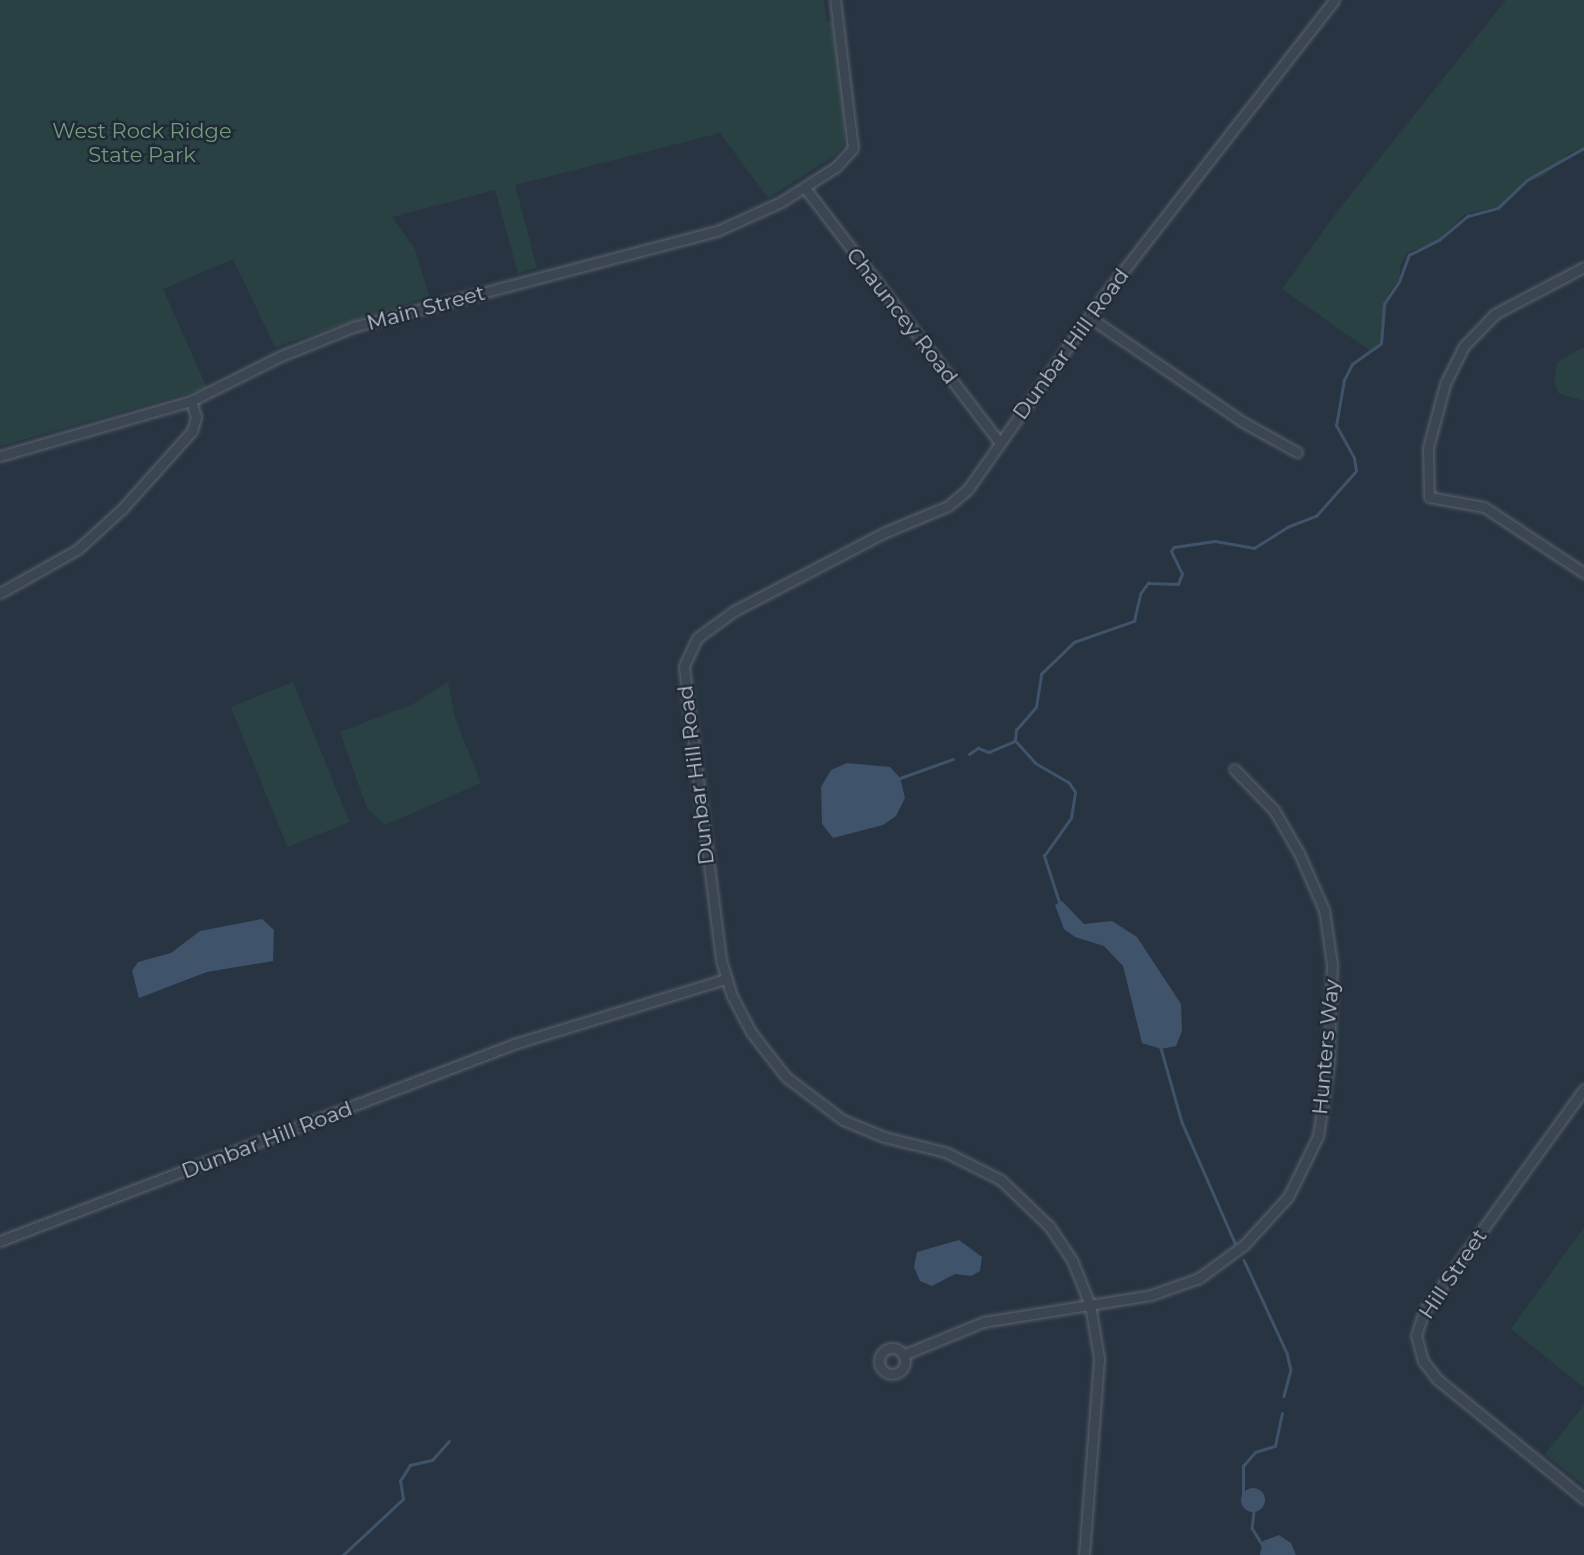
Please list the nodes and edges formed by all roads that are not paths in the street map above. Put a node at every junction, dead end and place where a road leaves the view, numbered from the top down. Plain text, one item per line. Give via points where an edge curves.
1 (835, 0) edge
2 (1334, 0) edge
3 (805, 188) junction
4 (1584, 267) edge
5 (1089, 317) junction
6 (191, 401) junction
7 (1000, 443) junction
8 (1297, 452) dead end
9 (0, 456) edge
10 (1584, 573) edge
11 (0, 593) edge
12 (1234, 769) dead end
13 (726, 979) junction
14 (1584, 1088) edge
15 (0, 1241) edge
16 (1090, 1305) junction
17 (904, 1355) dead end
18 (1584, 1499) edge
19 (1084, 1555) edge

1 - 3 street, Main Street via 854,144 849,157
2 - 5 street, Dunbar Hill Road
3 - 6 street, Main Street via 717,231 353,327 281,356
3 - 7 street, Chauncey Road
4 - 10 street via 1495,314 1464,346 1445,384 1428,447 1429,497 1484,507
5 - 7 street, Dunbar Hill Road
5 - 8 street via 1243,422
6 - 9 street, Main Street
6 - 11 street via 196,417 192,431 122,509 78,549
7 - 13 street, Dunbar Hill Road via 968,489 948,506 883,533 734,611 707,629 689,649 684,679
12 - 16 street, Hunters Way via 1274,810 1324,910 1332,964 1329,1063 1318,1136 1288,1197 1244,1245 1199,1278 1151,1295
13 - 15 street, Dunbar Hill Road via 514,1044
13 - 16 street via 762,1049 818,1104 864,1129 963,1159 1020,1195 1063,1244
14 - 18 street, Hill Street via 1424,1311 1416,1335 1423,1361 1437,1379
16 - 17 street, Hunters Way via 983,1322
16 - 19 street via 1099,1376

